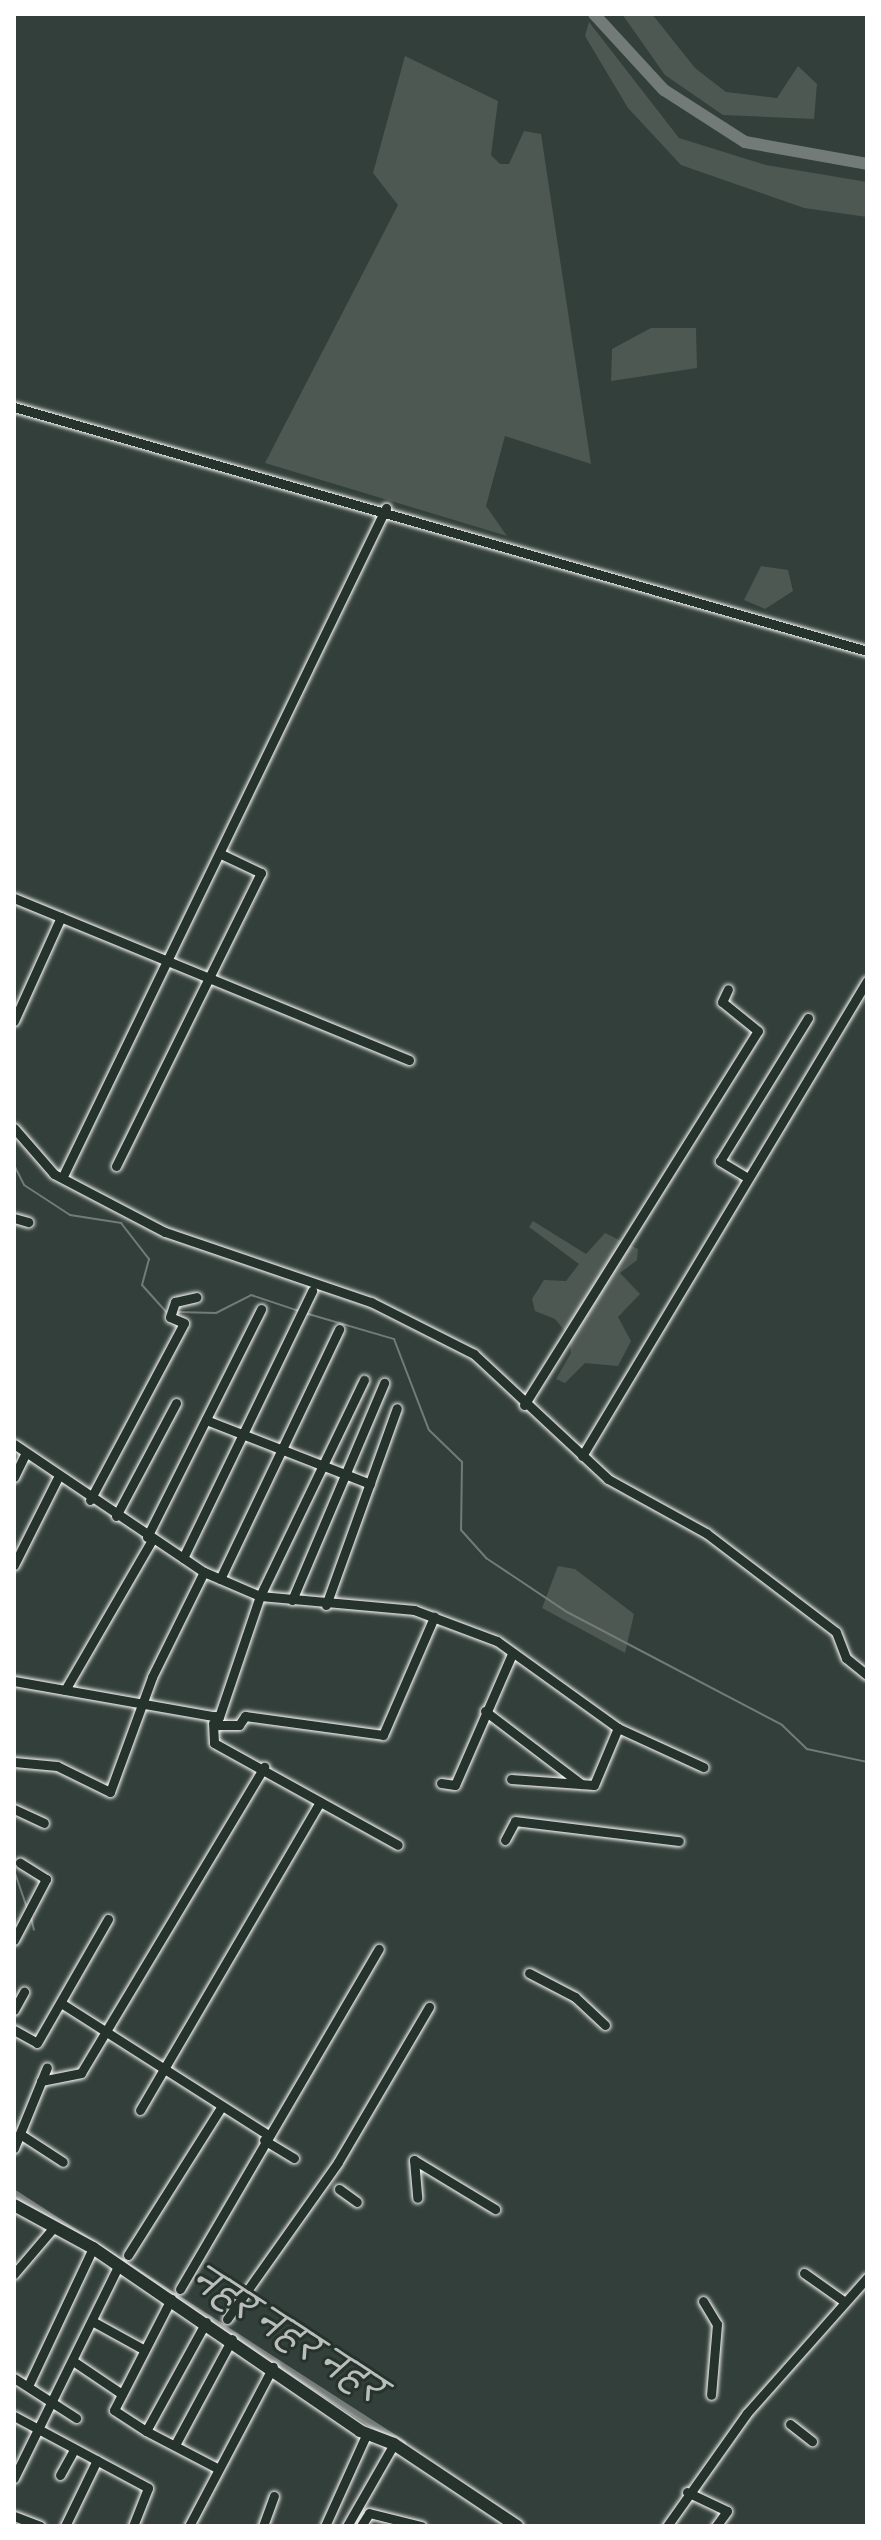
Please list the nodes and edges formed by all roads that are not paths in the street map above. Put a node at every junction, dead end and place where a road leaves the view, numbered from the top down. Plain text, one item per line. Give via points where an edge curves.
1 (14, 407) edge
2 (386, 508) junction
3 (867, 651) edge
4 (221, 854) junction
5 (14, 898) edge
6 (61, 917) junction
7 (169, 961) junction
8 (210, 978) junction
9 (867, 981) edge
10 (728, 989) dead end
11 (808, 1018) dead end
12 (14, 1021) edge
13 (409, 1060) dead end
14 (14, 1128) edge
15 (116, 1166) dead end
16 (64, 1174) junction
17 (748, 1178) junction
18 (14, 1218) edge
19 (28, 1222) dead end
20 (312, 1291) dead end
21 (196, 1297) dead end
22 (261, 1309) dead end
23 (339, 1329) dead end
24 (364, 1380) dead end
25 (384, 1383) dead end
26 (176, 1403) dead end
27 (524, 1405) junction
28 (397, 1408) dead end
29 (206, 1420) junction
30 (243, 1435) junction
31 (14, 1444) edge
32 (282, 1450) junction
33 (25, 1454) junction
34 (582, 1456) junction
35 (321, 1467) junction
36 (344, 1476) junction
37 (14, 1477) edge
38 (57, 1479) junction
39 (370, 1484) junction
40 (90, 1500) junction
41 (116, 1516) junction
42 (14, 1536) edge
43 (149, 1538) junction
44 (26, 1541) junction
45 (183, 1558) junction
46 (14, 1565) edge
47 (204, 1572) junction
48 (220, 1579) junction
49 (260, 1596) junction
50 (292, 1600) junction
51 (326, 1605) junction
52 (434, 1617) junction
53 (512, 1654) junction
54 (867, 1675) edge
55 (14, 1681) edge
56 (65, 1690) junction
57 (143, 1703) junction
58 (485, 1711) junction
59 (214, 1719) junction
60 (618, 1728) junction
61 (14, 1762) edge
62 (264, 1767) junction
63 (703, 1767) dead end
64 (511, 1779) dead end
65 (441, 1783) dead end
66 (582, 1784) junction
67 (320, 1802) junction
68 (14, 1809) edge
69 (44, 1823) dead end
70 (505, 1840) dead end
71 (679, 1841) dead end
72 (398, 1845) dead end
73 (20, 1863) dead end
74 (108, 1919) dead end
75 (14, 1940) edge
76 (379, 1949) dead end
77 (529, 1973) dead end
78 (24, 1992) dead end
79 (61, 2003) junction
80 (429, 2007) dead end
81 (14, 2010) edge
82 (605, 2025) dead end
83 (14, 2030) edge
84 (106, 2030) junction
85 (47, 2067) dead end
86 (162, 2067) junction
87 (41, 2081) junction
88 (222, 2106) junction
89 (140, 2110) dead end
90 (20, 2134) junction
91 (265, 2137) junction
92 (14, 2148) edge
93 (294, 2158) dead end
94 (63, 2162) dead end
95 (339, 2189) dead end
96 (417, 2198) dead end
97 (357, 2202) dead end
98 (14, 2205) edge
99 (495, 2209) dead end
100 (54, 2227) junction
101 (93, 2248) junction
102 (123, 2260) junction
103 (804, 2273) dead end
104 (14, 2274) edge
105 (867, 2278) edge
106 (180, 2289) dead end
107 (171, 2299) junction
108 (703, 2301) dead end
109 (845, 2302) junction
110 (227, 2319) dead end
111 (92, 2321) junction
112 (206, 2322) junction
113 (232, 2339) junction
114 (143, 2349) junction
115 (73, 2361) junction
116 (273, 2367) junction
117 (14, 2378) edge
118 (28, 2386) junction
119 (122, 2394) junction
120 (711, 2395) dead end
121 (53, 2403) junction
122 (14, 2416) edge
123 (76, 2418) dead end
124 (790, 2424) dead end
125 (146, 2431) junction
126 (38, 2432) junction
127 (367, 2433) junction
128 (812, 2441) dead end
129 (176, 2443) junction
130 (394, 2444) junction
131 (74, 2450) junction
132 (97, 2460) junction
133 (217, 2468) junction
134 (60, 2475) dead end
135 (14, 2478) edge
136 (687, 2492) junction
137 (274, 2496) dead end
138 (14, 2516) edge
139 (418, 2525) edge
140 (40, 2526) edge
141 (65, 2526) edge
142 (133, 2526) edge
143 (189, 2526) edge
144 (263, 2526) edge
145 (325, 2526) edge
146 (347, 2526) edge
147 (361, 2526) edge
148 (517, 2526) edge
149 (667, 2526) edge
150 (716, 2526) edge

1 - 2 street
2 - 3 street
2 - 4 street
4 - 7 street
4 - 8 street via 261,873
5 - 6 street
6 - 7 street
6 - 12 street
7 - 8 street
7 - 16 street
8 - 13 street
8 - 15 street
9 - 17 street
10 - 27 street via 722,1002 758,1031
11 - 17 street via 720,1161
14 - 16 street via 42,1165
16 - 27 street via 201,1248 339,1290 422,1327 474,1354
17 - 34 street
18 - 19 street
20 - 30 street
21 - 40 street via 172,1310 184,1323
22 - 29 street
23 - 32 street
24 - 35 street
25 - 36 street
26 - 41 street
27 - 34 street
28 - 39 street
29 - 30 street
29 - 43 street
30 - 32 street
30 - 45 street
31 - 33 street
32 - 35 street
32 - 48 street
33 - 37 street
33 - 38 street
34 - 54 street via 637,1500 706,1533 806,1608
35 - 36 street
35 - 49 street
36 - 39 street
36 - 50 street
38 - 40 street
38 - 44 street
39 - 51 street
40 - 41 street
41 - 43 street
42 - 44 street
43 - 45 street
43 - 56 street
44 - 46 street
45 - 47 street
47 - 48 street
47 - 57 street
48 - 49 street
49 - 50 street
49 - 59 street
50 - 51 street
51 - 52 street
52 - 53 street via 497,1641
52 - 59 street via 383,1735 245,1716 239,1725
53 - 58 street
53 - 60 street
55 - 56 street
56 - 57 street
57 - 59 street
57 - 61 street via 110,1792 57,1766
58 - 65 street via 455,1785
58 - 66 street
59 - 62 street via 214,1743
60 - 63 street
60 - 66 street via 594,1785
62 - 67 street
62 - 84 street
64 - 66 street
67 - 72 street
67 - 86 street
68 - 69 street
70 - 71 street via 515,1821
73 - 75 street via 46,1879
74 - 79 street
76 - 91 street
77 - 82 street via 575,1997
78 - 81 street
79 - 83 street via 37,2043
79 - 84 street
80 - 110 street via 338,2162
84 - 86 street
84 - 87 street via 81,2073
85 - 87 street
86 - 88 street
86 - 89 street
87 - 90 street
88 - 91 street
88 - 102 street
90 - 92 street
90 - 94 street
91 - 93 street
91 - 106 street
95 - 97 street
96 - 99 street via 414,2160
98 - 100 main road
100 - 101 main road
100 - 104 street
101 - 102 main road
101 - 118 street
102 - 107 main road
102 - 111 street
103 - 109 street
105 - 109 street
107 - 112 main road
107 - 114 street
108 - 120 street via 717,2324
109 - 136 street
111 - 114 street
111 - 115 street
112 - 113 main road
112 - 125 street
113 - 116 main road
113 - 129 street
114 - 119 street
115 - 119 street
115 - 121 street
116 - 127 main road
116 - 133 street
117 - 118 street
118 - 121 street
119 - 125 street via 113,2414
121 - 123 street
121 - 126 street
122 - 126 street
124 - 128 street
125 - 129 street
126 - 131 street
126 - 135 street
127 - 130 main road
127 - 145 street
129 - 133 street
130 - 146 street
130 - 148 main road
131 - 132 street
131 - 134 street
132 - 141 street
132 - 142 street via 149,2490
133 - 143 street
136 - 149 street
136 - 150 street via 727,2511
137 - 144 street
138 - 140 street
139 - 147 street via 369,2513

